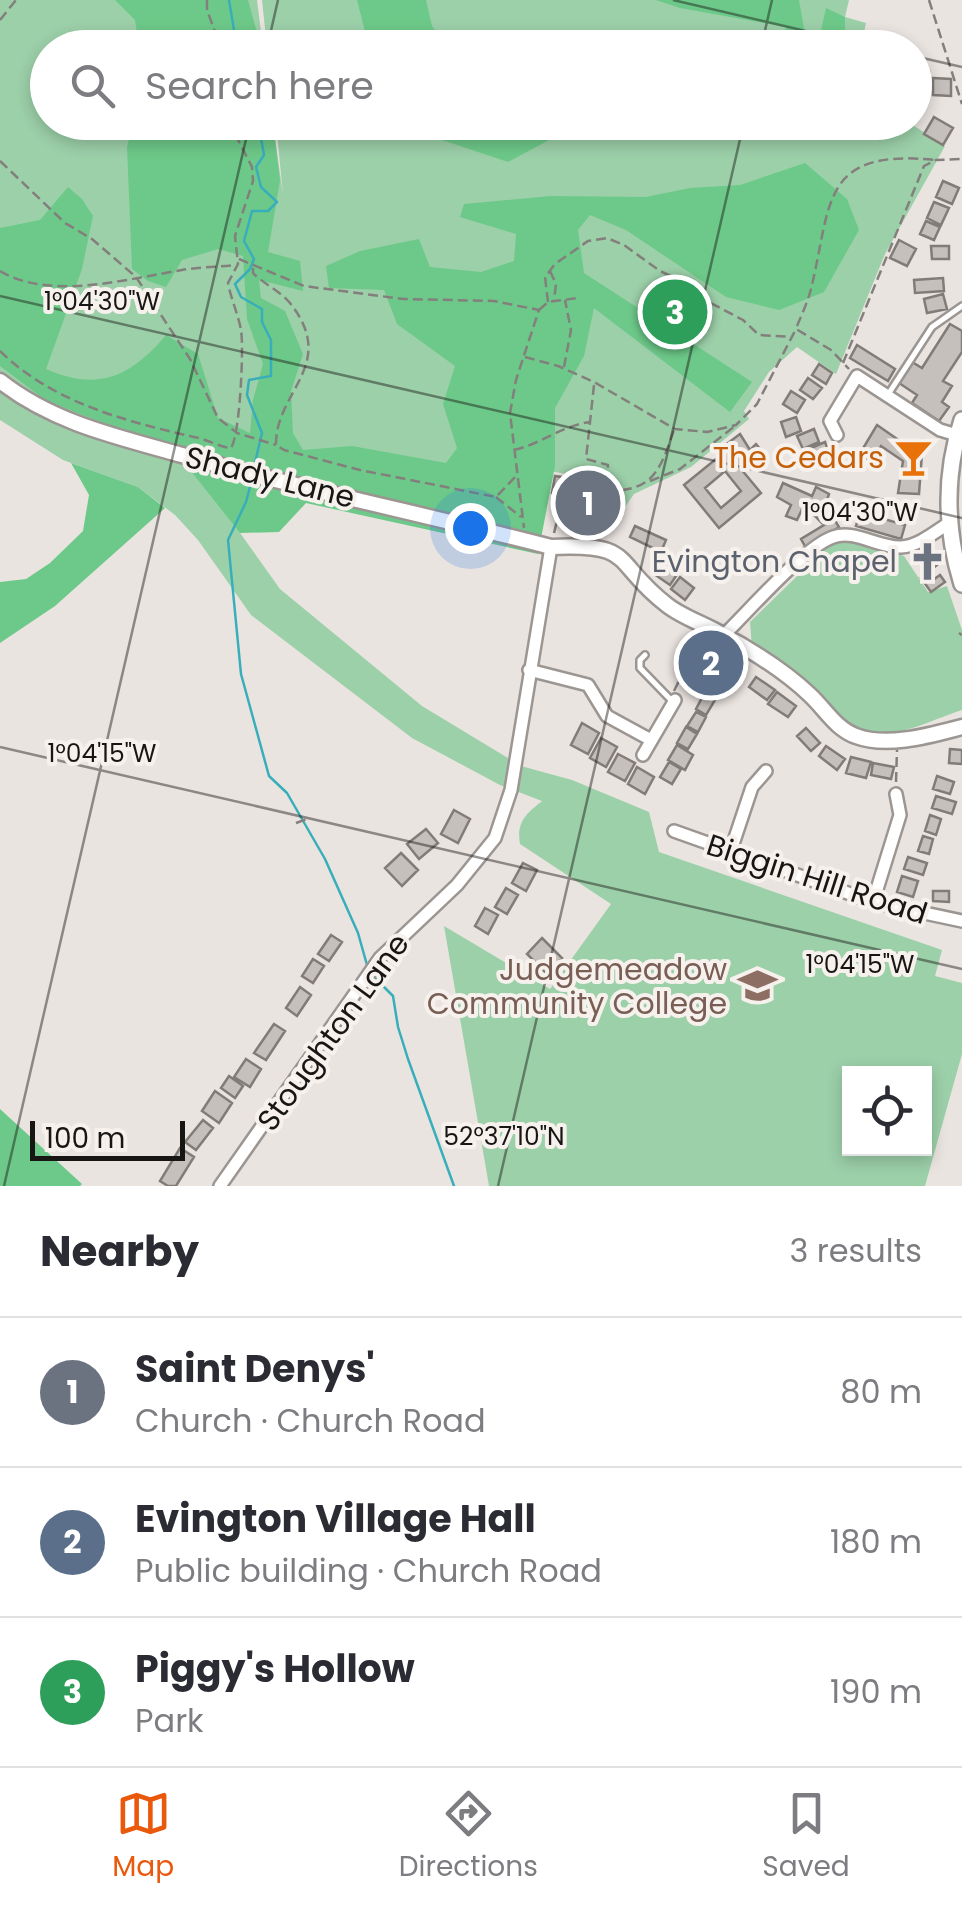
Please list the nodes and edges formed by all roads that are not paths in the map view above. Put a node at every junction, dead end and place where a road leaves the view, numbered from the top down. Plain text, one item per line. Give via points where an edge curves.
1 (962, 306) edge
2 (0, 381) edge
3 (888, 395) junction
4 (960, 428) edge
5 (837, 434) dead end
6 (949, 523) junction
7 (551, 547) junction
8 (962, 584) edge
9 (724, 635) junction
10 (645, 655) dead end
11 (529, 670) junction
12 (674, 701) joint
13 (962, 727) edge
14 (652, 740) junction
15 (643, 755) dead end
16 (766, 772) dead end
17 (896, 794) road end
18 (674, 831) dead end
19 (730, 854) junction
20 (873, 902) junction
21 (962, 921) edge
22 (220, 1186) edge

1 - 3 lane via 932,327
2 - 7 street, Shady Lane via 68,421 240,472
3 - 4 street via 940,430
3 - 5 street via 858,376 826,421
4 - 6 main road via 948,480
6 - 8 main road
6 - 9 street via 900,547 832,537
7 - 9 street, Shady Lane via 601,547 624,559 667,605
7 - 11 street, Stoughton Lane
9 - 13 street via 801,687 842,730 865,739
10 - 12 lane via 640,668
11 - 14 street via 588,686 606,716
11 - 22 street, Stoughton Lane via 511,790 495,838 380,958
12 - 14 street
14 - 15 street
16 - 19 street via 752,787
17 - 20 street via 900,815
18 - 19 street, Biggin Hill Road
19 - 20 street, Biggin Hill Road
20 - 21 street, Biggin Hill Road

